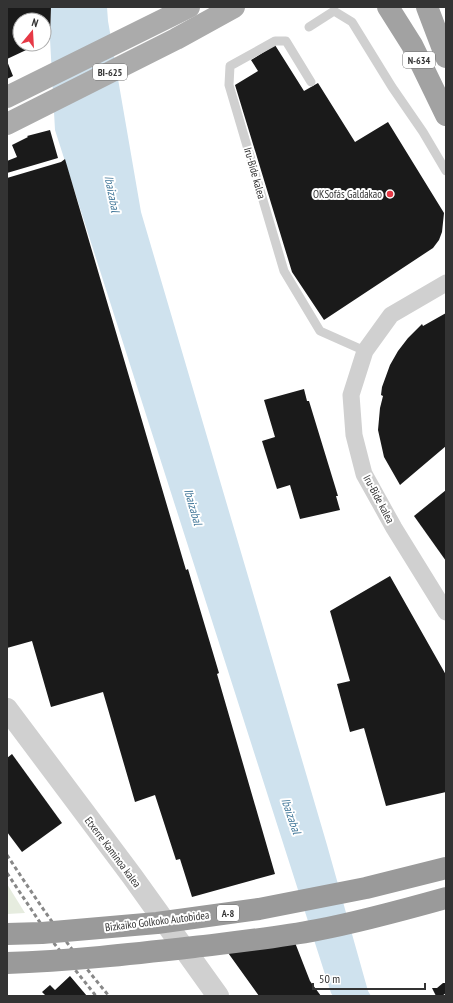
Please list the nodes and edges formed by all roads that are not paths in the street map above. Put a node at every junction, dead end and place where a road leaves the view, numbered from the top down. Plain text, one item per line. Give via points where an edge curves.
1 (189, 7) edge
2 (234, 7) edge
3 (388, 7) edge
4 (427, 7) edge
5 (170, 13) edge
6 (309, 27) dead end
7 (446, 57) edge
8 (311, 82) dead end
9 (7, 97) edge
10 (446, 114) edge
11 (7, 124) edge
12 (446, 171) edge
13 (446, 283) edge
14 (365, 351) junction
15 (446, 612) edge
16 (7, 709) edge
17 (446, 868) edge
18 (446, 898) edge
19 (7, 934) edge
20 (7, 963) edge
21 (218, 996) edge

1 - 5 main road, BI-625
2 - 11 main road, BI-625
3 - 10 highway, N-634 via 412,45
4 - 7 highway, N-634
5 - 9 main road, BI-625
6 - 12 lane via 334,12 352,22
8 - 14 lane, Iru-Bide kalea via 286,41 275,41 230,66 229,85 284,271 320,331
13 - 14 street, Iru-Bide kalea via 391,315
14 - 15 street, Iru-Bide kalea via 351,395 354,435 364,474
16 - 21 street, Etxerre Kaminoa kalea
17 - 19 highway, Bizkaiko Golkoko Autobidea / A-8, bridge via 366,888 259,908 157,923
18 - 20 highway, bridge via 371,918 262,939 159,951

